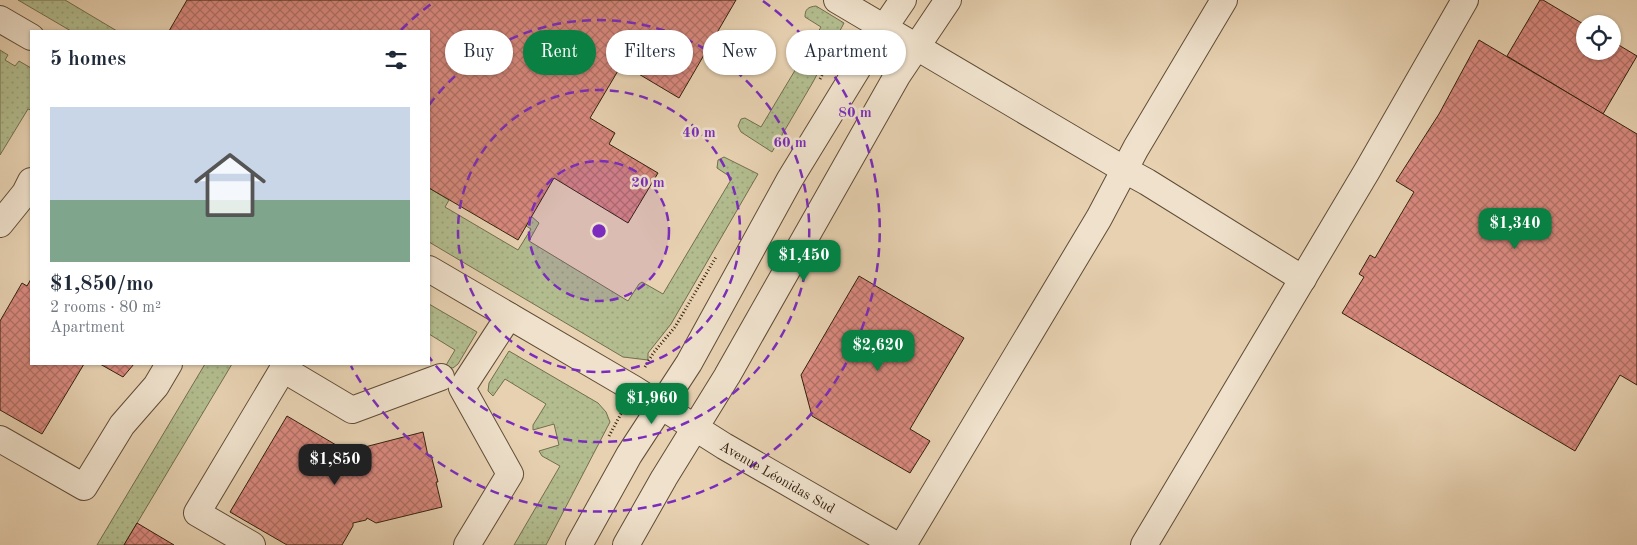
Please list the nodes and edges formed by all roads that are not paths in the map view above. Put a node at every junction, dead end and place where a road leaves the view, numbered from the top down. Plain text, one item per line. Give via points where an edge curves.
1 (903, 0) edge
2 (948, 0) edge
3 (1224, 0) edge
4 (1465, 0) edge
5 (847, 6) edge
6 (0, 19) edge
7 (883, 28) junction
8 (30, 36) edge
9 (917, 47) junction
10 (1125, 170) junction
11 (30, 183) edge
12 (0, 224) edge
13 (430, 271) edge
14 (1303, 279) junction
15 (509, 316) junction
16 (168, 365) edge
17 (418, 365) edge
18 (284, 366) edge
19 (452, 383) junction
20 (661, 406) junction
21 (695, 428) junction
22 (0, 440) edge
23 (252, 545) edge
24 (467, 545) edge
25 (580, 545) edge
26 (626, 545) edge
27 (896, 545) edge
28 (903, 545) edge
29 (1144, 545) edge

1 - 7 street
2 - 9 street
3 - 10 street
4 - 14 street
5 - 7 street
6 - 8 street
7 - 9 street
7 - 20 street via 790,179 689,363
9 - 10 street
9 - 21 street
10 - 14 street
10 - 28 street
11 - 12 street
13 - 15 street, Avenue Léonidas Sud
14 - 29 street
15 - 19 street
15 - 20 street, Avenue Léonidas Sud
16 - 22 street via 156,386 122,425 84,487
17 - 19 street
18 - 19 street via 352,410
18 - 23 street via 197,513
19 - 24 street via 510,474
20 - 21 street, Avenue Léonidas Sud
20 - 25 street via 629,455
21 - 26 street
21 - 27 street, Avenue Léonidas Sud

